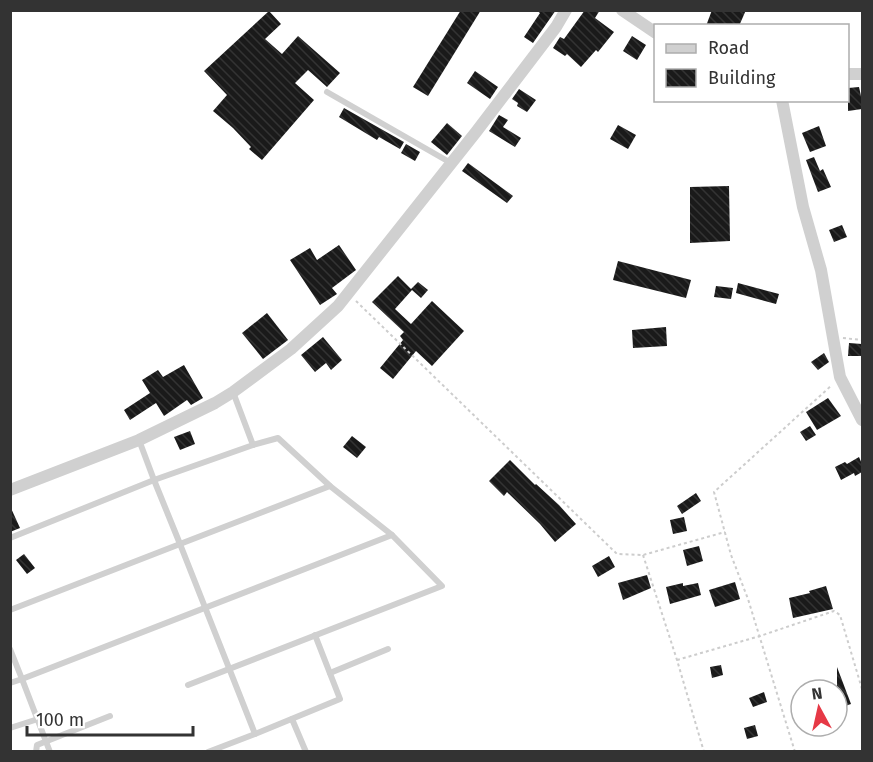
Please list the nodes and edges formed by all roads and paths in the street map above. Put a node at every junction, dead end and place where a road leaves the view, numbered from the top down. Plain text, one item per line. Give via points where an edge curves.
1 (566, 10) edge
2 (622, 10) edge
3 (654, 32) edge
4 (327, 92) dead end
5 (782, 102) edge
6 (451, 164) junction
7 (348, 293) junction
8 (834, 338) junction
9 (862, 340) edge
10 (840, 377) junction
11 (233, 392) junction
12 (862, 420) edge
13 (139, 440) junction
14 (253, 445) junction
15 (154, 480) junction
16 (330, 486) junction
17 (10, 490) edge
18 (725, 532) junction
19 (392, 535) junction
20 (10, 538) edge
21 (180, 544) junction
22 (643, 555) junction
23 (205, 606) junction
24 (10, 610) edge
25 (315, 635) junction
26 (760, 636) junction
27 (10, 649) edge
28 (388, 649) dead end
29 (677, 660) junction
30 (229, 668) junction
31 (330, 673) junction
32 (22, 679) junction
33 (10, 683) edge
34 (188, 685) dead end
35 (862, 689) edge
36 (110, 716) dead end
37 (38, 719) junction
38 (292, 719) junction
39 (10, 728) edge
40 (255, 734) junction
41 (46, 741) junction
42 (36, 752) edge
43 (50, 752) edge
44 (208, 752) edge
45 (306, 752) edge
46 (704, 752) edge
47 (795, 752) edge

1 - 6 street
2 - 3 street
4 - 6 lane
5 - 8 street via 802,207 821,270
6 - 7 street
7 - 11 street via 291,349
7 - 22 path via 617,554
8 - 9 path
8 - 10 street
10 - 12 street
10 - 18 path via 714,492
11 - 13 street
11 - 14 lane
13 - 15 lane
13 - 17 street
14 - 15 lane
14 - 16 lane via 278,438
15 - 20 lane
15 - 21 lane
16 - 19 lane
16 - 21 lane
18 - 22 path
18 - 26 path
19 - 23 lane
19 - 25 lane via 442,586
21 - 23 lane
21 - 24 lane
22 - 29 path
23 - 30 lane
23 - 32 lane
25 - 30 lane
25 - 31 lane
26 - 29 path
26 - 35 path via 834,611 840,615
26 - 47 path
27 - 32 lane
28 - 31 lane
29 - 46 path
30 - 34 lane
30 - 40 lane
31 - 38 lane via 340,699
32 - 33 lane
32 - 37 lane
36 - 41 lane
37 - 39 lane
37 - 41 lane
38 - 40 lane
38 - 45 lane
40 - 44 lane
41 - 42 lane via 37,745
41 - 43 lane

